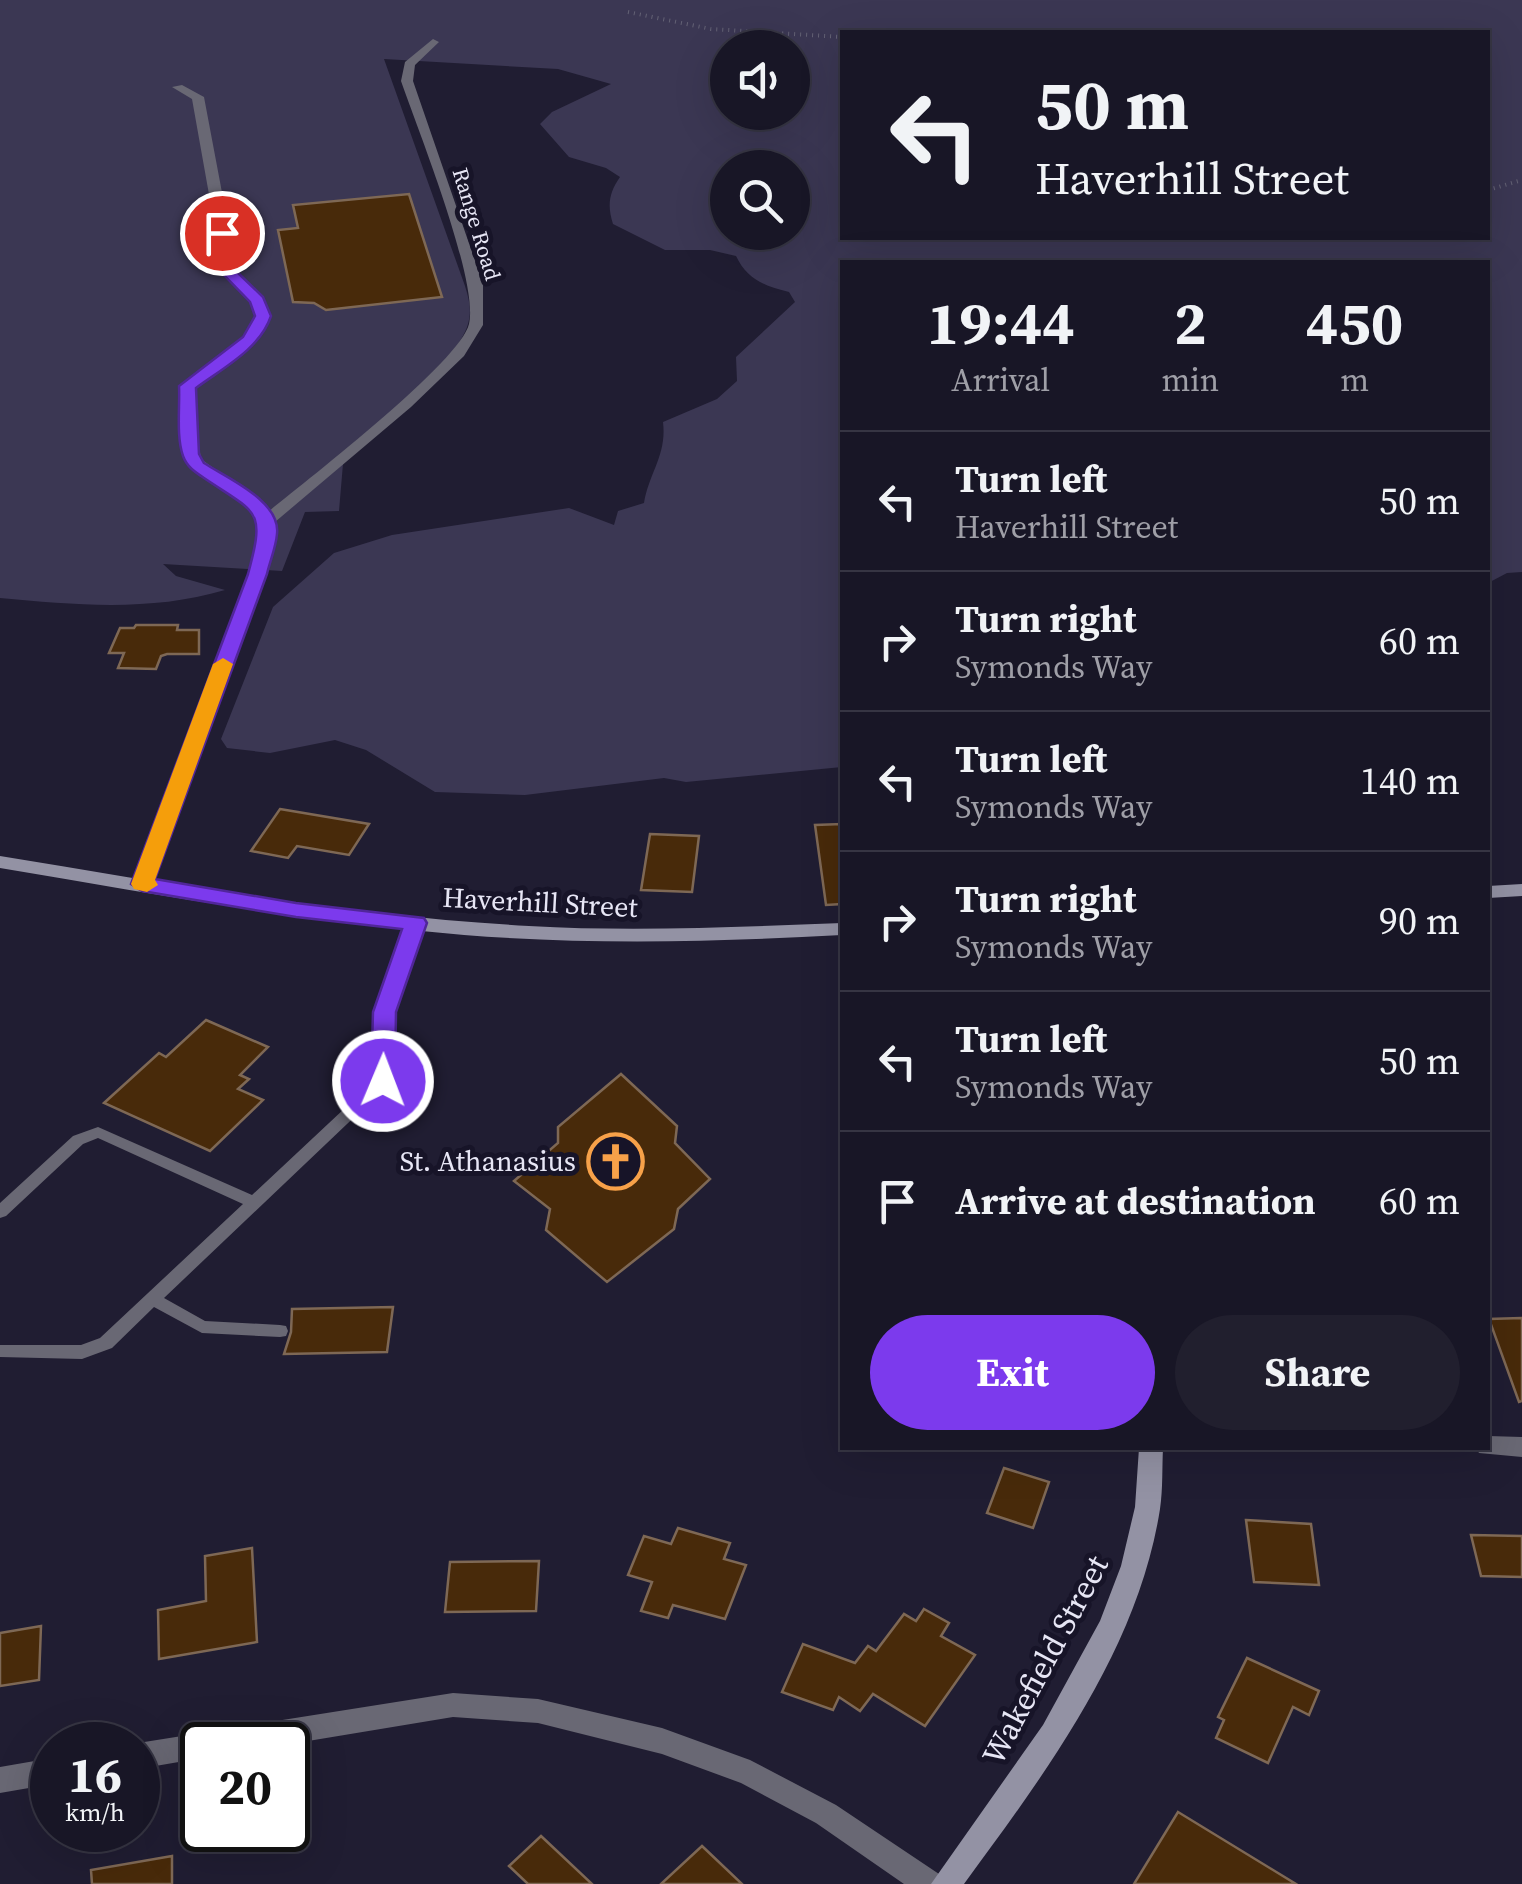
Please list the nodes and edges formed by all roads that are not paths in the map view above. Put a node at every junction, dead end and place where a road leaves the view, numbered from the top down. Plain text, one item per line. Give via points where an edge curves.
1 (433, 42) dead end
2 (178, 87) dead end
3 (268, 521) junction
4 (0, 862) edge
5 (142, 884) junction
6 (1522, 890) edge
7 (1490, 892) edge
8 (416, 923) junction
9 (840, 929) edge
10 (255, 1202) junction
11 (0, 1212) edge
12 (153, 1299) junction
13 (280, 1331) dead end
14 (0, 1351) edge
15 (1490, 1446) edge
16 (1522, 1446) edge
17 (1151, 1450) edge
18 (160, 1752) edge
19 (30, 1775) edge
20 (0, 1780) edge
21 (929, 1884) edge
22 (946, 1884) edge

1 - 3 street, Range Road via 409,64 408,81 476,284 476,325 448,364
2 - 3 street via 198,97 230,273 263,316 249,340 188,386 191,454 197,466 256,505
3 - 5 street via 267,546
4 - 5 street, Haverhill Street
5 - 8 street, Haverhill Street
6 - 7 street
8 - 9 street, Haverhill Street via 582,934
8 - 10 lane via 384,1012 383,1081
10 - 11 lane via 98,1132 78,1140
10 - 12 lane
12 - 13 lane via 202,1327
12 - 14 lane via 89,1351
15 - 16 street
17 - 22 street, Wakefield Street via 1144,1534 1119,1609 1021,1783
18 - 21 street via 453,1705 538,1711 632,1732 750,1772
19 - 20 street

